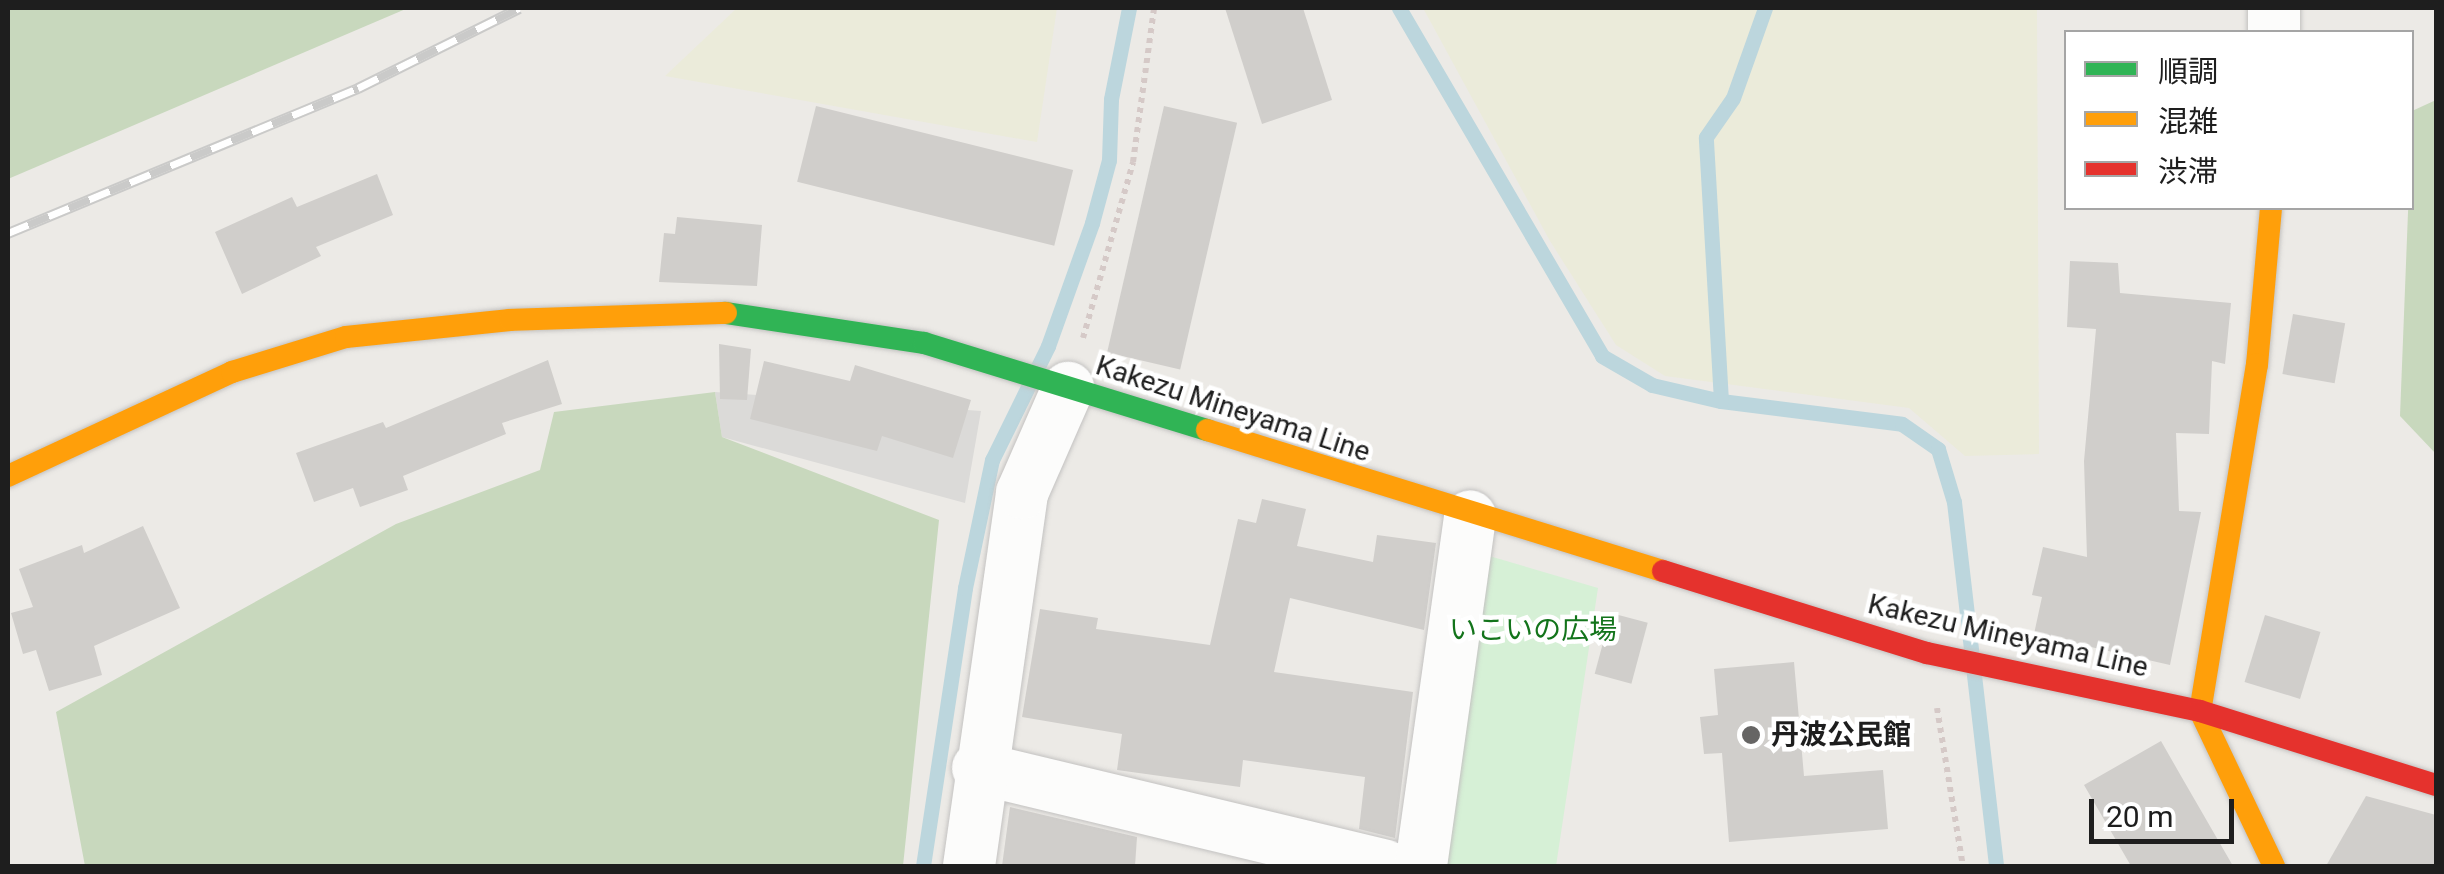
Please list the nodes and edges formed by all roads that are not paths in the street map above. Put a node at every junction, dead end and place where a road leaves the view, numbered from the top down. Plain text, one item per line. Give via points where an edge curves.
1 (2271, 210) edge
2 (1062, 386) junction
3 (8, 476) edge
4 (1470, 516) junction
5 (2200, 711) junction
6 (978, 768) junction
7 (2436, 784) edge
8 (969, 866) edge
9 (1385, 866) edge
10 (1421, 866) edge
11 (2274, 866) edge

1 - 5 main road via 2256,364
2 - 3 main road, Kakezu Mineyama Line via 924,343 716,312 510,320 364,335 232,372
2 - 4 main road, Kakezu Mineyama Line
2 - 6 street via 1022,493
4 - 5 main road, Kakezu Mineyama Line via 1928,653
4 - 10 street
5 - 7 main road, Kakezu Mineyama Line
5 - 11 main road
6 - 8 street
6 - 9 street

